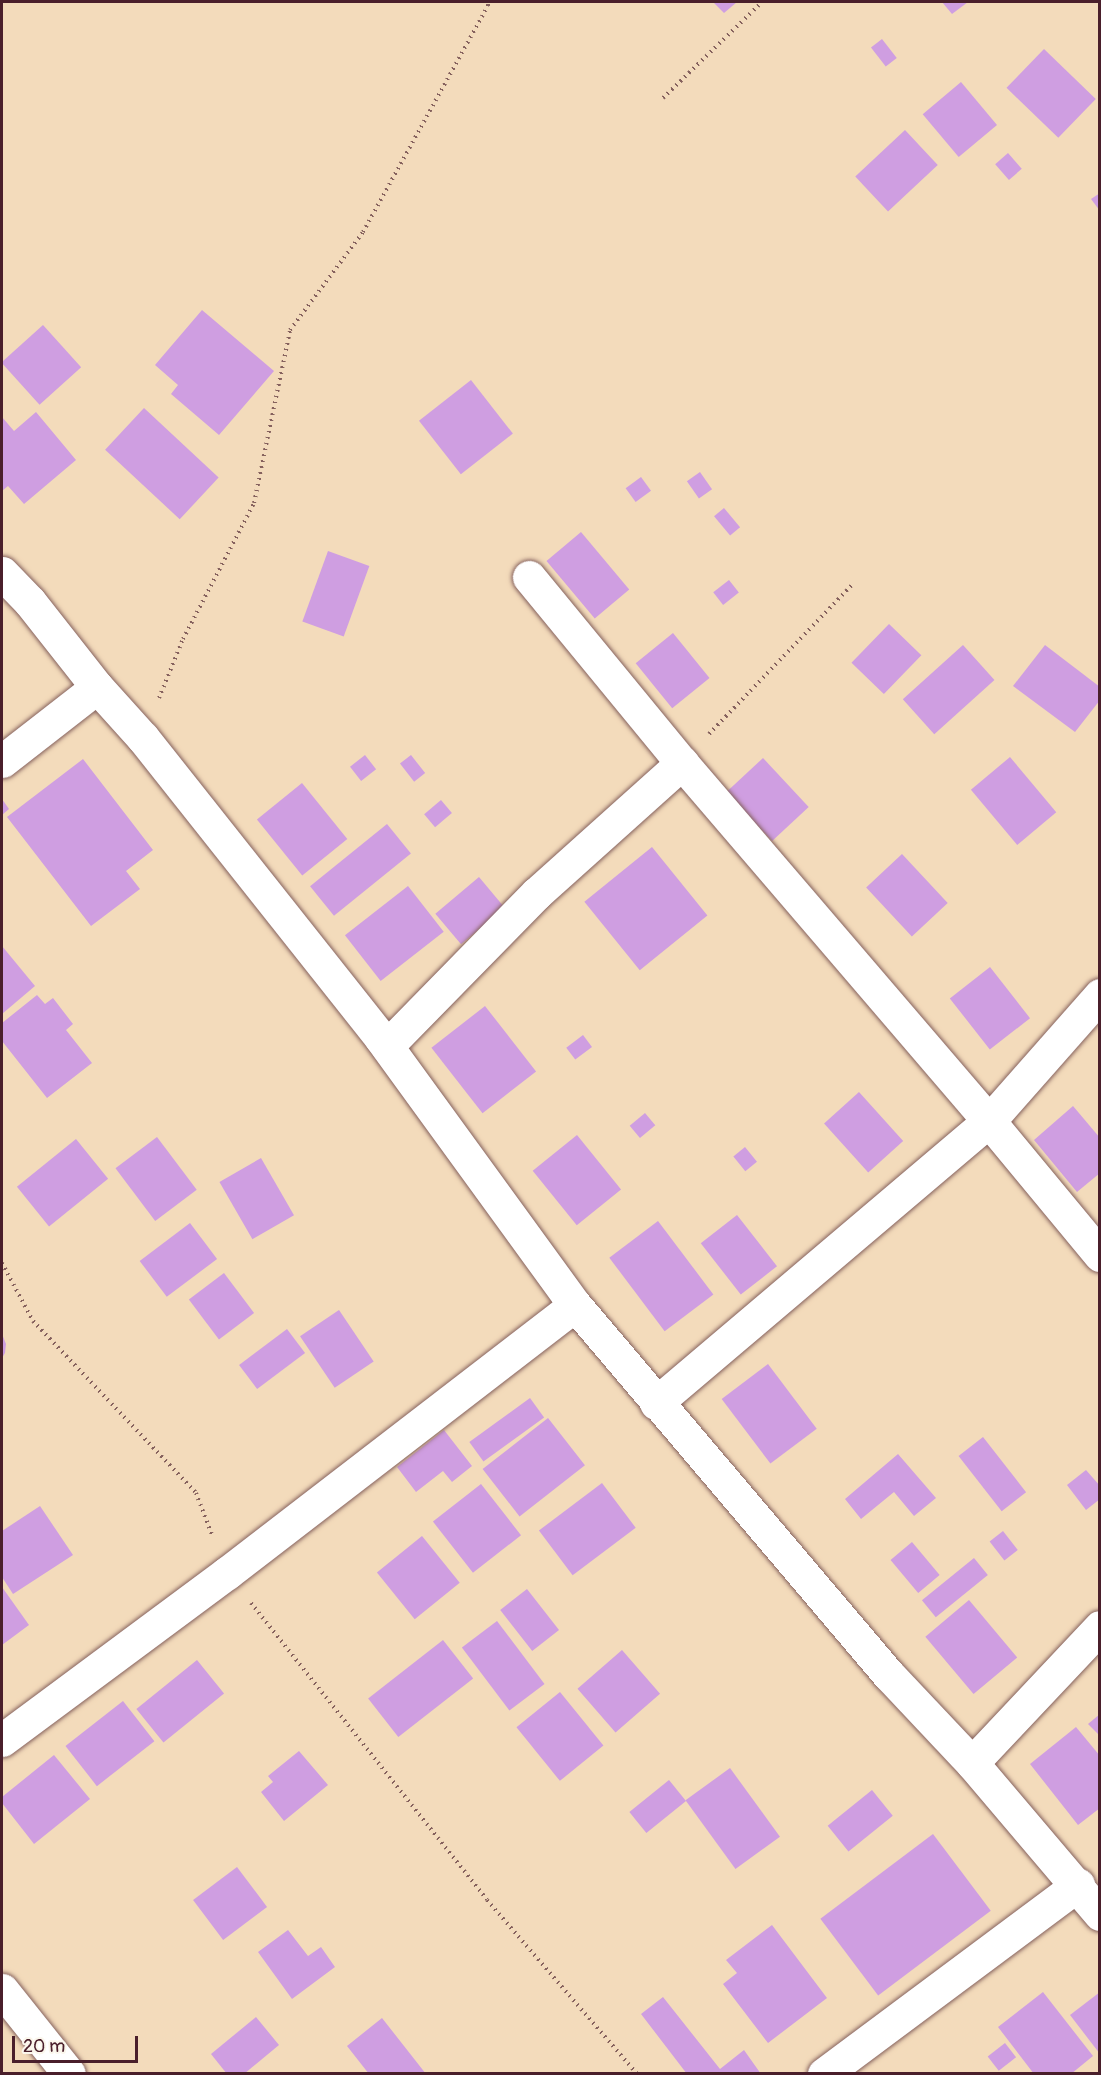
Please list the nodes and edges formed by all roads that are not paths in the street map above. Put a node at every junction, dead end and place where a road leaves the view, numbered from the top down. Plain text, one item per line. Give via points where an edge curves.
1 (2, 573) edge
2 (529, 577) dead end
3 (97, 687) junction
4 (2, 761) edge
5 (682, 763) junction
6 (1100, 994) edge
7 (387, 1046) junction
8 (989, 1121) junction
9 (1100, 1255) edge
10 (575, 1305) junction
11 (656, 1403) junction
12 (1100, 1627) edge
13 (2, 1740) edge
14 (972, 1762) junction
15 (1078, 1885) junction
16 (1100, 1914) edge
17 (2, 1990) edge
18 (69, 2073) edge
19 (824, 2073) edge

1 - 3 street
2 - 5 street
3 - 4 street
3 - 7 street
5 - 7 street via 537,892
5 - 8 street
6 - 8 street
7 - 10 street
8 - 9 street
8 - 11 street
10 - 11 street
10 - 13 street via 227,1573
11 - 14 street via 890,1675
12 - 14 street
14 - 15 street
15 - 16 street
15 - 19 street
17 - 18 street

